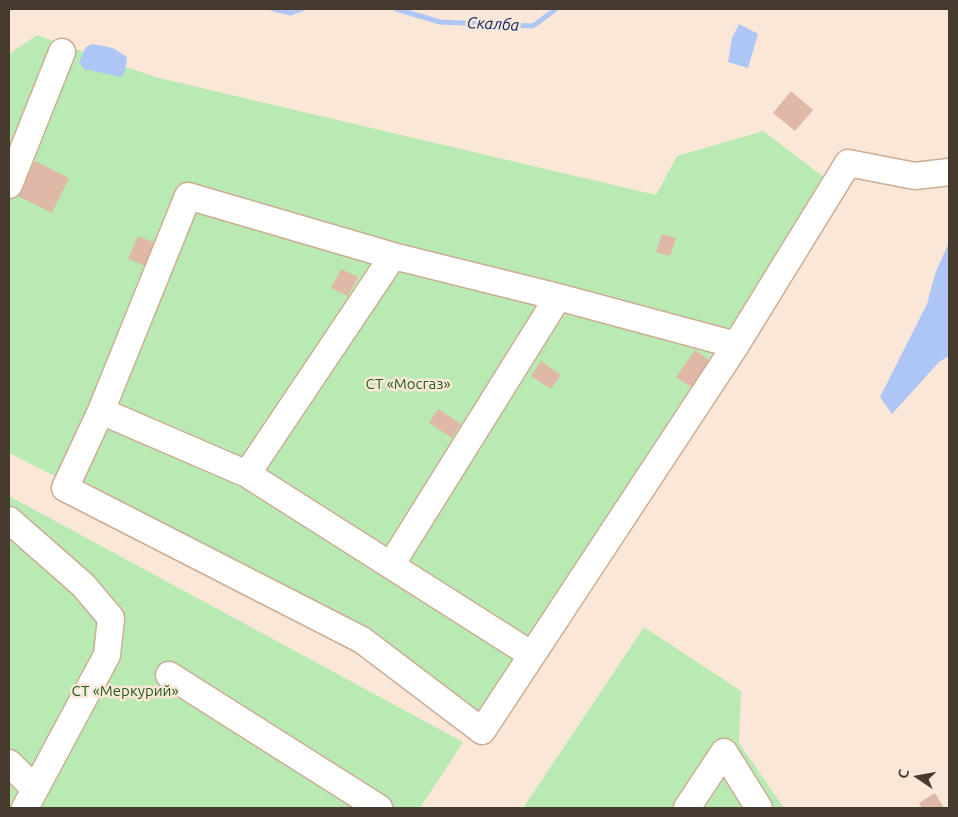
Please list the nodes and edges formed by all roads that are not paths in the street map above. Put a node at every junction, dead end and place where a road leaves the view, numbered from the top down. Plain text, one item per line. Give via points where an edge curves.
1 (62, 52) dead end
2 (949, 172) edge
3 (9, 185) edge
4 (393, 256) junction
5 (558, 297) junction
6 (736, 345) junction
7 (101, 411) junction
8 (247, 474) junction
9 (9, 520) edge
10 (391, 565) junction
11 (532, 655) junction
12 (169, 675) dead end
13 (9, 763) edge
14 (30, 798) edge
15 (379, 808) edge
16 (687, 808) edge
17 (759, 808) edge

1 - 3 street
2 - 6 street via 915,176 848,163
4 - 5 street
4 - 7 street via 188,196
4 - 8 street
5 - 6 street
5 - 10 street
6 - 11 street
7 - 8 street
7 - 11 street via 65,488 362,640 482,732
8 - 10 street
9 - 14 street via 83,585 111,618 107,655
10 - 11 street
12 - 15 street
13 - 14 street
16 - 17 street via 724,752

